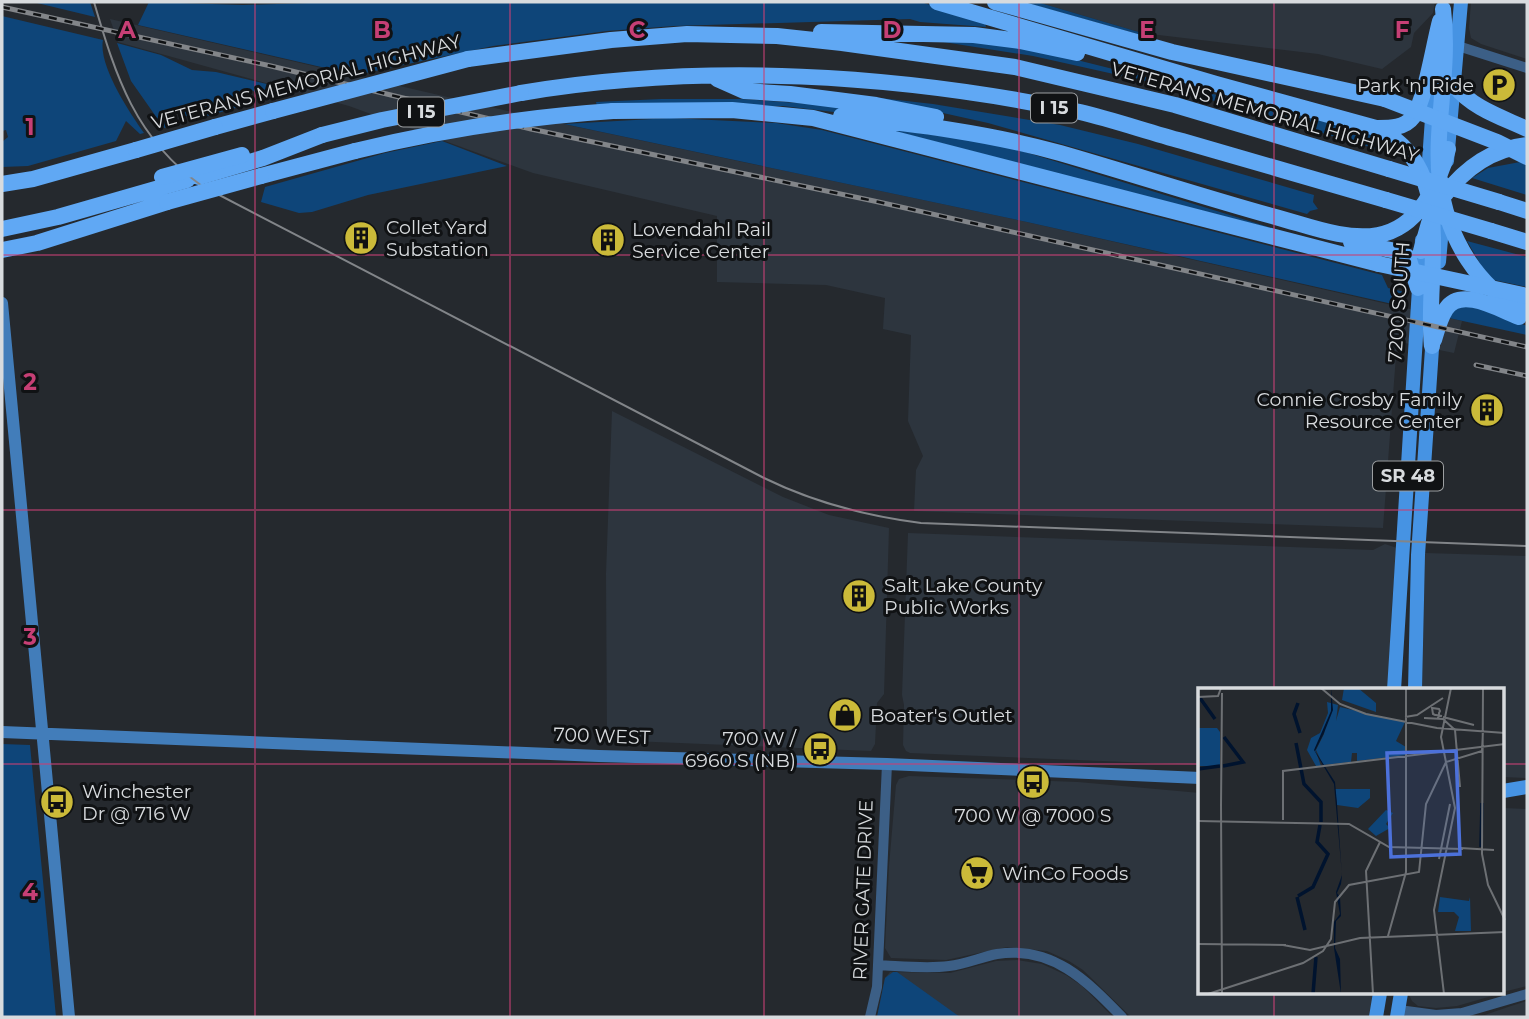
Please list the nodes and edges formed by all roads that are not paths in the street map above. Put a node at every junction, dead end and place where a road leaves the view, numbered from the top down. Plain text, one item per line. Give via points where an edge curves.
1 (937, 2) edge
2 (995, 2) edge
3 (1461, 2) edge
4 (1443, 5) edge
5 (687, 34) junction
6 (1458, 46) junction
7 (1527, 68) edge
8 (712, 76) junction
9 (1216, 85) junction
10 (1454, 85) junction
11 (758, 112) junction
12 (1376, 128) junction
13 (1527, 129) edge
14 (322, 135) junction
15 (1527, 145) edge
16 (1448, 149) joint
17 (1059, 153) junction
18 (1527, 157) edge
19 (2, 184) edge
20 (1435, 198) junction
21 (1527, 211) edge
22 (37, 216) junction
23 (2, 220) edge
24 (2, 229) edge
25 (1326, 230) junction
26 (1527, 242) edge
27 (2, 250) edge
28 (1421, 251) joint
29 (1418, 288) junction
30 (1527, 296) edge
31 (2, 303) edge
32 (1527, 313) edge
33 (1527, 320) edge
34 (1432, 346) junction
35 (1394, 688) edge
36 (1415, 688) edge
37 (2, 732) edge
38 (42, 733) junction
39 (887, 764) junction
40 (1198, 778) edge
41 (1527, 787) edge
42 (1507, 791) edge
43 (1527, 798) edge
44 (878, 965) junction
45 (1527, 994) edge
46 (1380, 995) edge
47 (1401, 995) edge
48 (1398, 1013) edge
49 (69, 1017) edge
50 (870, 1017) edge
51 (1122, 1017) edge
52 (1376, 1017) edge

1 - 9 highway
2 - 18 highway, bridge via 1172,52 1385,99
3 - 6 main road
4 - 12 highway via 1424,90 1413,117 1402,126
4 - 20 highway via 1446,37
5 - 9 highway via 974,35
5 - 19 highway, VETERANS MEMORIAL HIGHWAY / I 15, bridge via 468,59
5 - 21 highway, VETERANS MEMORIAL HIGHWAY / I 15, bridge via 777,36 1016,67 1175,105
6 - 7 street
6 - 10 main road
8 - 14 highway, I 15, bridge via 623,80 521,93
8 - 17 highway via 744,91 876,105 948,119
8 - 26 highway, I 15, bridge via 839,78 962,90 1083,113
9 - 12 highway
10 - 13 highway via 1478,107
10 - 16 main road
11 - 17 highway via 818,113 946,128
11 - 27 highway, bridge via 613,111 485,124 397,140
11 - 30 highway, bridge via 838,124 1379,264
12 - 20 highway via 1408,153
14 - 22 highway, I 15, bridge
14 - 22 highway via 187,180
15 - 20 highway via 1482,160
16 - 20 highway
17 - 25 highway
20 - 25 highway via 1387,233 1361,236
20 - 28 highway
20 - 32 highway via 1477,273 1498,295
20 - 34 highway
22 - 23 highway, I 15
22 - 24 highway
25 - 29 highway via 1353,243 1408,257
28 - 29 main road, 7200 SOUTH / SR 48
29 - 35 main road, 7200 SOUTH / SR 48
31 - 38 main road
33 - 34 highway via 1459,299 1445,310
34 - 36 main road, 7200 SOUTH / SR 48 via 1418,555
37 - 38 main road, 700 WEST
38 - 39 main road, 700 WEST
38 - 49 main road
39 - 40 main road, 700 WEST
39 - 44 street, RIVER GATE DRIVE
41 - 42 main road
42 - 43 main road
44 - 50 street, RIVER GATE DRIVE
44 - 51 street via 944,967 1003,953 1033,955 1075,972
45 - 48 street via 1455,1014
46 - 52 main road
47 - 48 main road

